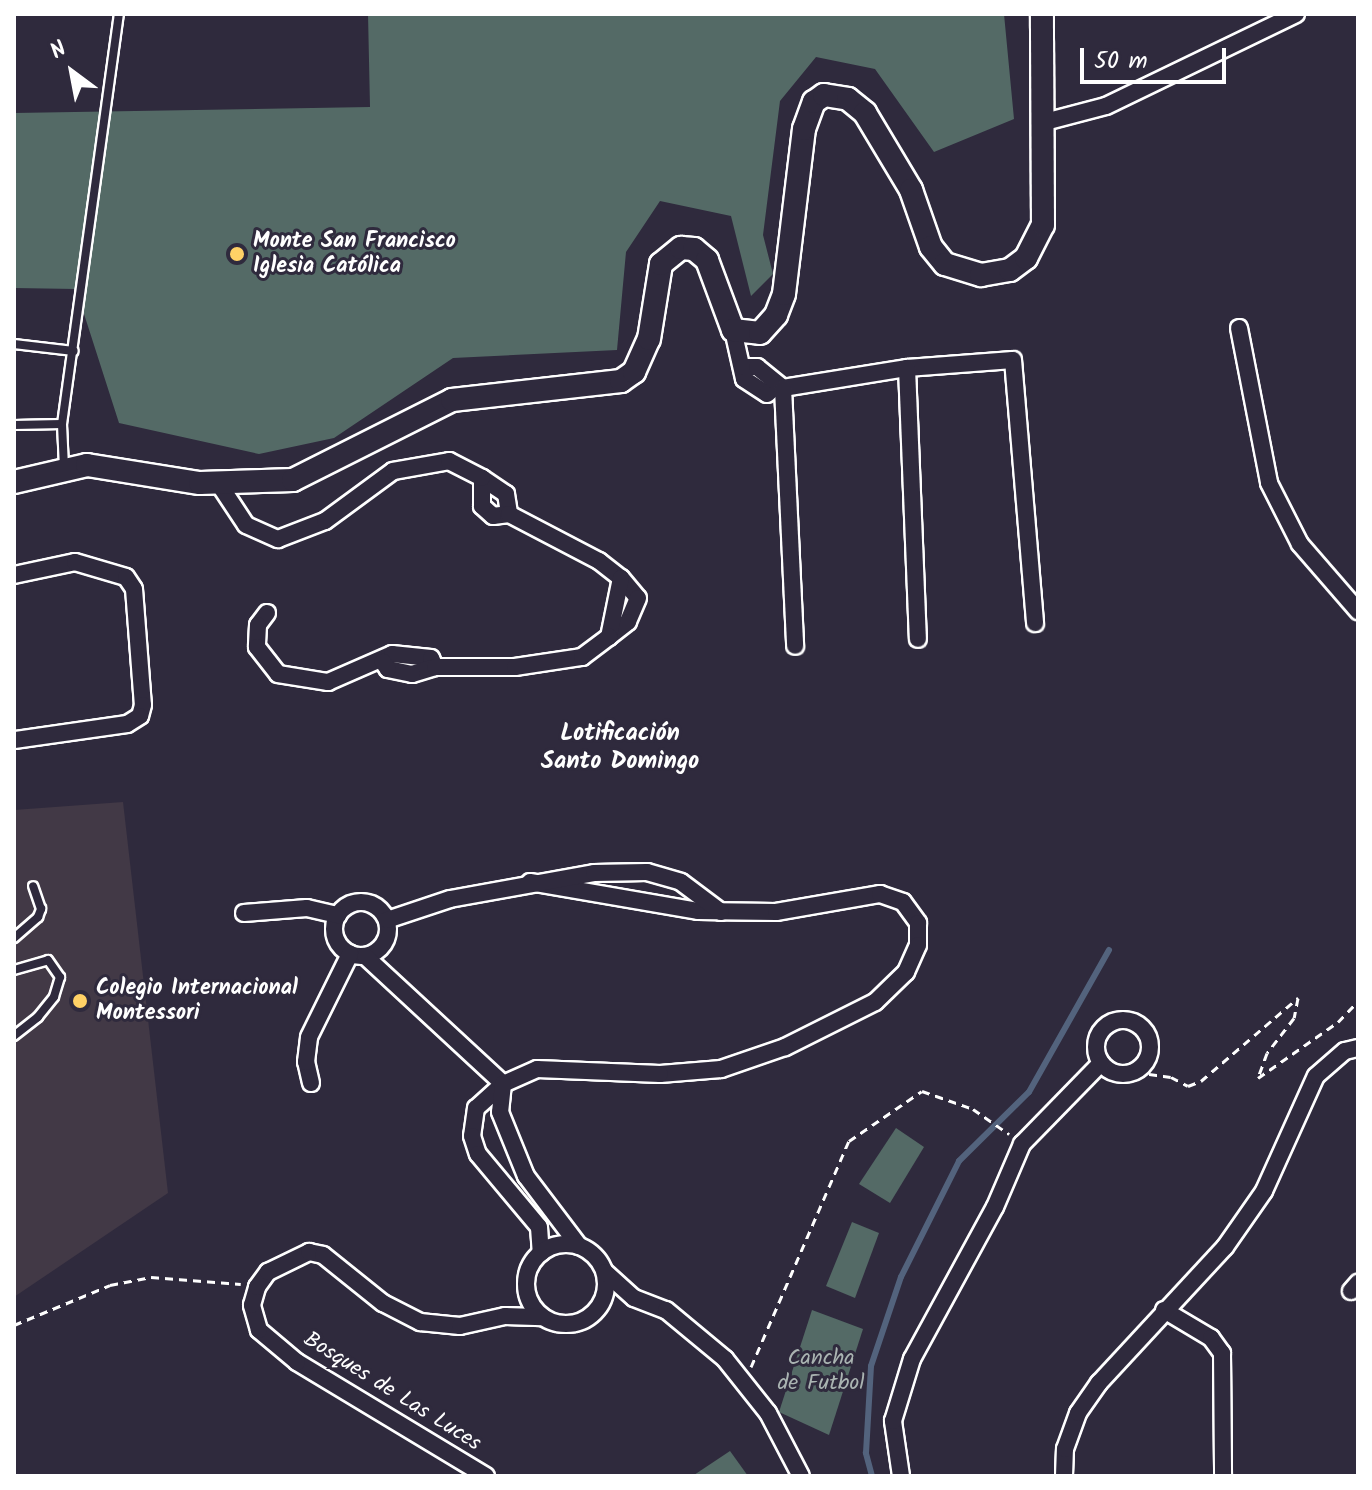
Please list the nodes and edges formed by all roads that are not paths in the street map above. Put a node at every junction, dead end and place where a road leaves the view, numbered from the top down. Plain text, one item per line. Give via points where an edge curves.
1 (119, 14) edge
2 (1042, 14) edge
3 (1296, 14) edge
4 (1041, 123) junction
5 (1239, 328) dead end
6 (733, 330) junction
7 (14, 344) edge
8 (74, 351) junction
9 (907, 368) junction
10 (780, 387) junction
11 (62, 424) junction
12 (14, 425) edge
13 (64, 468) junction
14 (482, 478) junction
15 (14, 482) edge
16 (219, 484) junction
17 (509, 514) junction
18 (14, 575) edge
19 (621, 578) junction
20 (1358, 611) edge
21 (267, 613) dead end
22 (1035, 623) dead end
23 (609, 637) junction
24 (918, 639) dead end
25 (795, 646) dead end
26 (14, 740) edge
27 (530, 882) junction
28 (33, 886) dead end
29 (721, 912) junction
30 (244, 913) dead end
31 (338, 915) junction
32 (387, 920) junction
33 (14, 938) edge
34 (357, 955) junction
35 (14, 970) edge
36 (14, 1036) edge
37 (1358, 1048) edge
38 (1101, 1063) junction
39 (311, 1083) dead end
40 (503, 1084) junction
41 (579, 1246) junction
42 (541, 1253) junction
43 (605, 1272) junction
44 (527, 1281) junction
45 (634, 1298) junction
46 (600, 1304) junction
47 (1164, 1310) junction
48 (543, 1317) junction
49 (492, 1319) junction
50 (486, 1476) edge
51 (801, 1476) edge
52 (901, 1476) edge
53 (1064, 1476) edge
54 (1223, 1476) edge

1 - 8 lane
2 - 4 main road
3 - 4 street via 1106,106
4 - 6 main road via 1043,225 1037,243 1010,270 981,275 945,264 931,247 911,190 865,113 835,94 814,102 804,129 784,294 776,315 760,333
5 - 20 street via 1269,483 1300,544
6 - 10 street via 743,367 766,372
6 - 16 main road via 707,260 694,249 681,248 661,264 649,339 634,372 621,381 452,400 310,475
7 - 8 lane
8 - 11 lane
9 - 10 street
9 - 22 street via 1013,360
9 - 24 street
10 - 25 street
11 - 12 lane
11 - 13 lane
13 - 15 main road
13 - 16 main road via 110,466
14 - 16 street via 449,461 393,471 325,521 278,539 246,525
14 - 17 street via 506,494
14 - 17 street via 482,506 493,516
17 - 19 street
18 - 26 street via 75,562 126,577 134,589 143,705 140,716 127,724
19 - 23 street
19 - 23 street via 638,598 628,622
21 - 23 street via 258,625 257,647 278,674 328,682 383,662 388,669 412,674 435,667 515,667 582,657
27 - 29 street
27 - 29 street via 647,872 681,882
27 - 32 street
28 - 33 lane via 41,909
29 - 40 street via 776,912 880,894 903,902 918,923 918,945 906,972 875,1002 785,1047 721,1069 660,1074 537,1069
30 - 31 street via 307,908
31 - 32 street via 360,901 377,906
31 - 34 street via 334,933
32 - 34 street via 384,943
34 - 39 street via 309,1037 306,1062
34 - 40 street
35 - 36 lane via 48,960 60,977 54,997
37 - 47 street via 1345,1051 1316,1076 1264,1191 1225,1247
38 - 38 street via 1096,1047 1102,1031 1116,1021 1133,1022 1146,1032 1151,1050 1135,1072 1116,1074
38 - 52 street via 1022,1144 995,1207 912,1359 893,1421
40 - 41 street via 500,1112 526,1176
40 - 42 street via 476,1108 472,1136 488,1169 539,1227
41 - 42 street via 553,1246
41 - 43 street
42 - 44 street
43 - 45 street
43 - 46 street
44 - 48 street via 529,1300
44 - 49 street
45 - 46 street
45 - 51 street via 666,1310 742,1380 768,1413
46 - 48 street via 577,1323
47 - 53 street via 1078,1413 1065,1449
47 - 54 street via 1211,1338 1222,1353
48 - 49 street
49 - 50 street, Bosques de Las Luces via 460,1326 420,1322 383,1303 323,1255 309,1252 268,1272 252,1305 259,1330 297,1362

